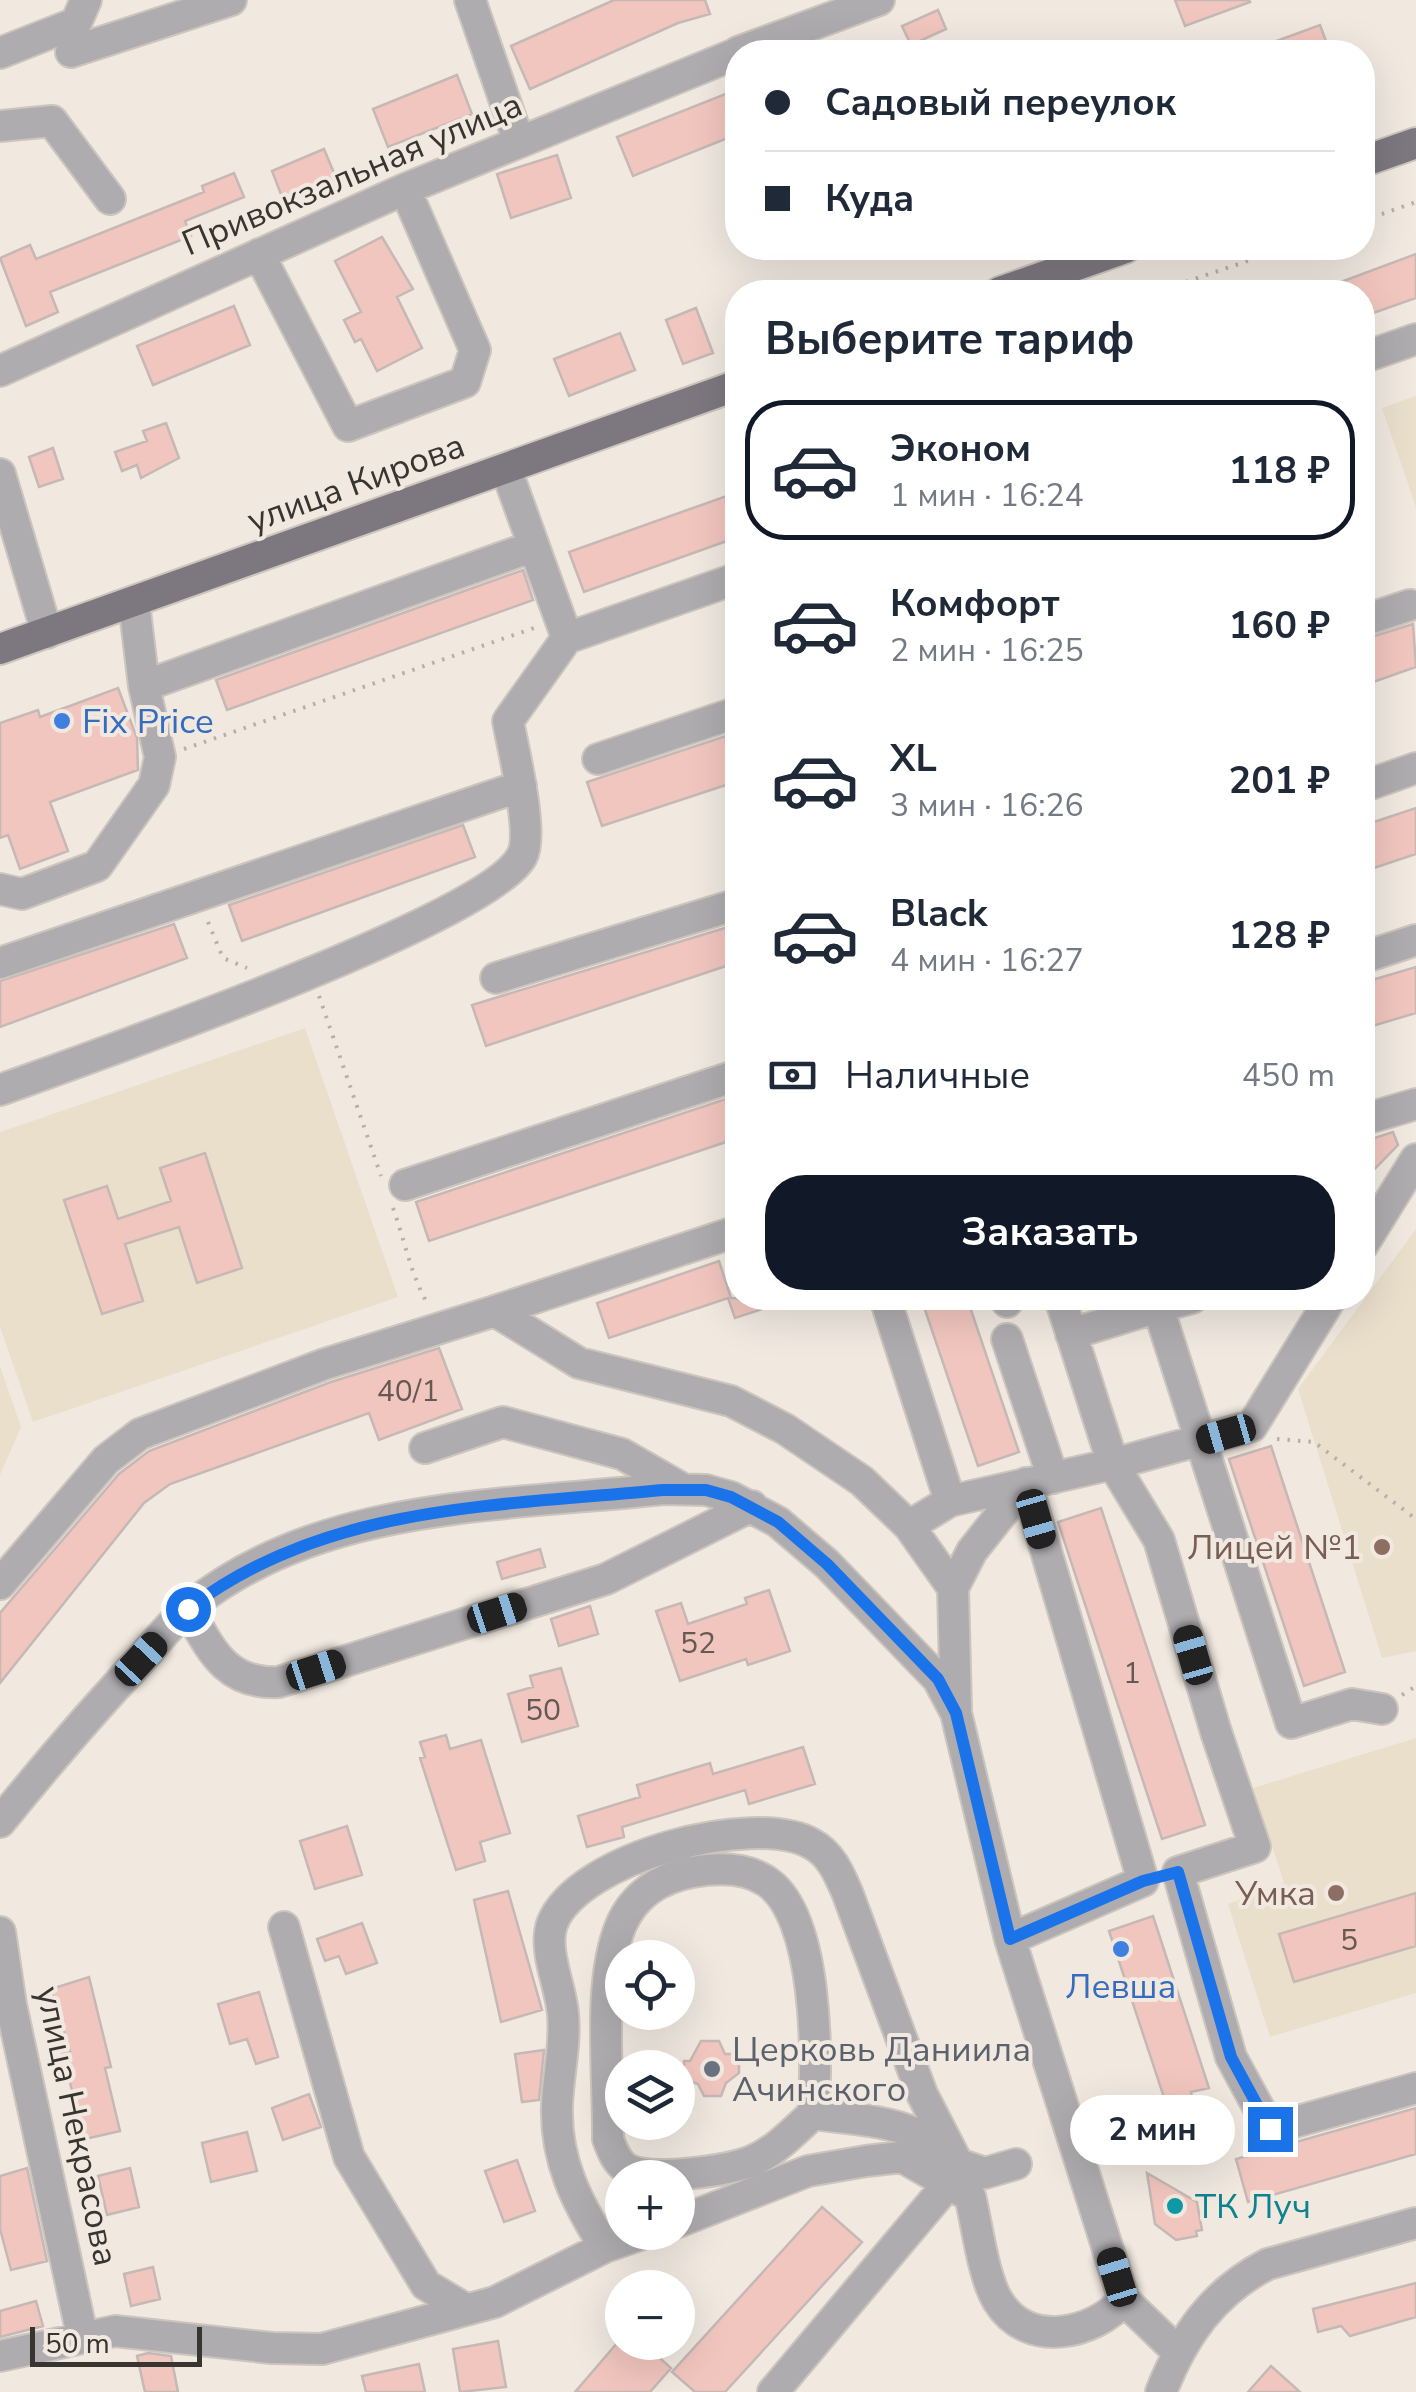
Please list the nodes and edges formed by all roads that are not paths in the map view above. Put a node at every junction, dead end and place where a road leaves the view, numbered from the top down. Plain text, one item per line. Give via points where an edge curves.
1 (86, 0) edge
2 (231, 0) edge
3 (879, 0) edge
4 (472, 1) edge
5 (773, 40) edge
6 (71, 52) dead end
7 (0, 53) edge
8 (725, 58) edge
9 (0, 126) edge
10 (520, 142) junction
11 (1416, 143) edge
12 (1375, 157) edge
13 (405, 189) junction
14 (110, 199) dead end
15 (259, 254) junction
16 (1091, 260) edge
17 (1036, 280) edge
18 (1416, 339) edge
19 (1375, 353) edge
20 (1, 369) edge
21 (725, 390) edge
22 (506, 469) junction
23 (2, 487) edge
24 (534, 546) junction
25 (725, 582) edge
26 (134, 604) junction
27 (1410, 605) dead end
28 (1375, 617) edge
29 (564, 628) junction
30 (47, 633) junction
31 (0, 649) edge
32 (144, 686) junction
33 (725, 716) edge
34 (598, 759) dead end
35 (1416, 768) edge
36 (1375, 782) edge
37 (521, 786) junction
38 (0, 889) edge
39 (725, 908) edge
40 (1416, 940) edge
41 (1375, 954) edge
42 (0, 963) edge
43 (496, 978) dead end
44 (725, 1079) edge
45 (0, 1090) edge
46 (1416, 1104) edge
47 (1375, 1116) edge
48 (1416, 1159) edge
49 (393, 1189) road end
50 (1375, 1225) edge
51 (725, 1234) edge
52 (890, 1310) edge
53 (1064, 1310) edge
54 (1148, 1310) edge
55 (1159, 1310) edge
56 (1324, 1310) edge
57 (495, 1311) junction
58 (1071, 1334) junction
59 (1006, 1340) dead end
60 (1199, 1442) junction
61 (426, 1448) dead end
62 (1113, 1464) junction
63 (1040, 1480) junction
64 (682, 1489) junction
65 (950, 1501) junction
66 (752, 1506) junction
67 (908, 1526) junction
68 (0, 1584) edge
69 (953, 1588) junction
70 (188, 1609) junction
71 (1382, 1709) dead end
72 (956, 1713) junction
73 (0, 1822) edge
74 (1178, 1872) junction
75 (1143, 1881) junction
76 (284, 1928) dead end
77 (0, 1932) edge
78 (1010, 1939) junction
79 (1416, 2088) edge
80 (814, 2114) junction
81 (1016, 2164) dead end
82 (958, 2182) junction
83 (695, 2216) edge
84 (1416, 2223) edge
85 (605, 2248) joint
86 (1124, 2300) junction
87 (464, 2308) junction
88 (82, 2336) junction
89 (1177, 2351) junction
90 (0, 2356) edge
91 (774, 2392) edge
92 (1161, 2392) edge

1 - 7 street via 76,23
2 - 6 street
3 - 5 street, Привокзальная улица
4 - 10 street
8 - 10 street, Привокзальная улица
9 - 14 street via 52,121
10 - 13 street, Привокзальная улица
11 - 12 main road
13 - 15 street, Привокзальная улица
13 - 15 street via 475,350 465,382 348,426
15 - 20 street, Привокзальная улица
16 - 17 main road
18 - 19 street
21 - 22 main road, улица Кирова
22 - 24 street
22 - 26 main road, улица Кирова
23 - 30 street
24 - 29 street
24 - 32 street
25 - 29 street
26 - 30 main road, улица Кирова
26 - 32 street
27 - 28 street
29 - 37 street via 508,722
30 - 31 main road, улица Кирова
32 - 38 street via 160,757 154,785 98,866 22,894
33 - 34 street
35 - 36 street
37 - 42 street
37 - 45 street via 525,852 511,874 429,920 298,978
39 - 43 street
40 - 41 street
44 - 49 street
46 - 47 street
48 - 50 street
51 - 57 street
52 - 65 street
53 - 58 street
54 - 58 street
55 - 60 street
56 - 60 street via 1252,1426
57 - 67 street via 579,1363 731,1401 786,1429 862,1480
57 - 68 street via 140,1434 106,1460
58 - 62 street
59 - 63 street
60 - 62 street
60 - 71 street via 1291,1723 1352,1704
61 - 64 street via 503,1422 622,1454
62 - 63 street
62 - 74 street via 1160,1540 1256,1848
63 - 65 street
63 - 69 street via 972,1551
63 - 75 street
64 - 66 street
64 - 70 street via 385,1520 251,1566
65 - 67 street
66 - 70 street via 606,1579 279,1682 243,1680 225,1669
66 - 72 street via 827,1564 919,1655
67 - 69 street
69 - 72 street
70 - 73 street
72 - 78 street
74 - 75 street
74 - 79 street via 1231,2057 1270,2129
75 - 78 street
76 - 87 street via 349,2157 426,2285
77 - 88 street, улица Некрасова
78 - 86 street
80 - 80 street via 813,2024 800,1930 786,1900 766,1880 735,1870 692,1872 639,1897 622,1922 610,1975 608,2138 614,2156 628,2169 654,2174 721,2168 771,2150
80 - 82 street via 883,2120 928,2140
81 - 82 street
82 - 83 street via 902,2158 841,2163
82 - 85 street via 833,1863 814,1844 794,1837 755,1834 664,1848 614,1864 584,1883 552,1925 564,2016 560,2150 576,2199
82 - 86 street via 996,2299 1024,2324 1044,2332 1088,2328
82 - 91 street
84 - 89 street via 1268,2264 1206,2312
85 - 87 street via 528,2288
86 - 89 street
87 - 88 street via 322,2348 145,2332
88 - 90 street
89 - 92 street

